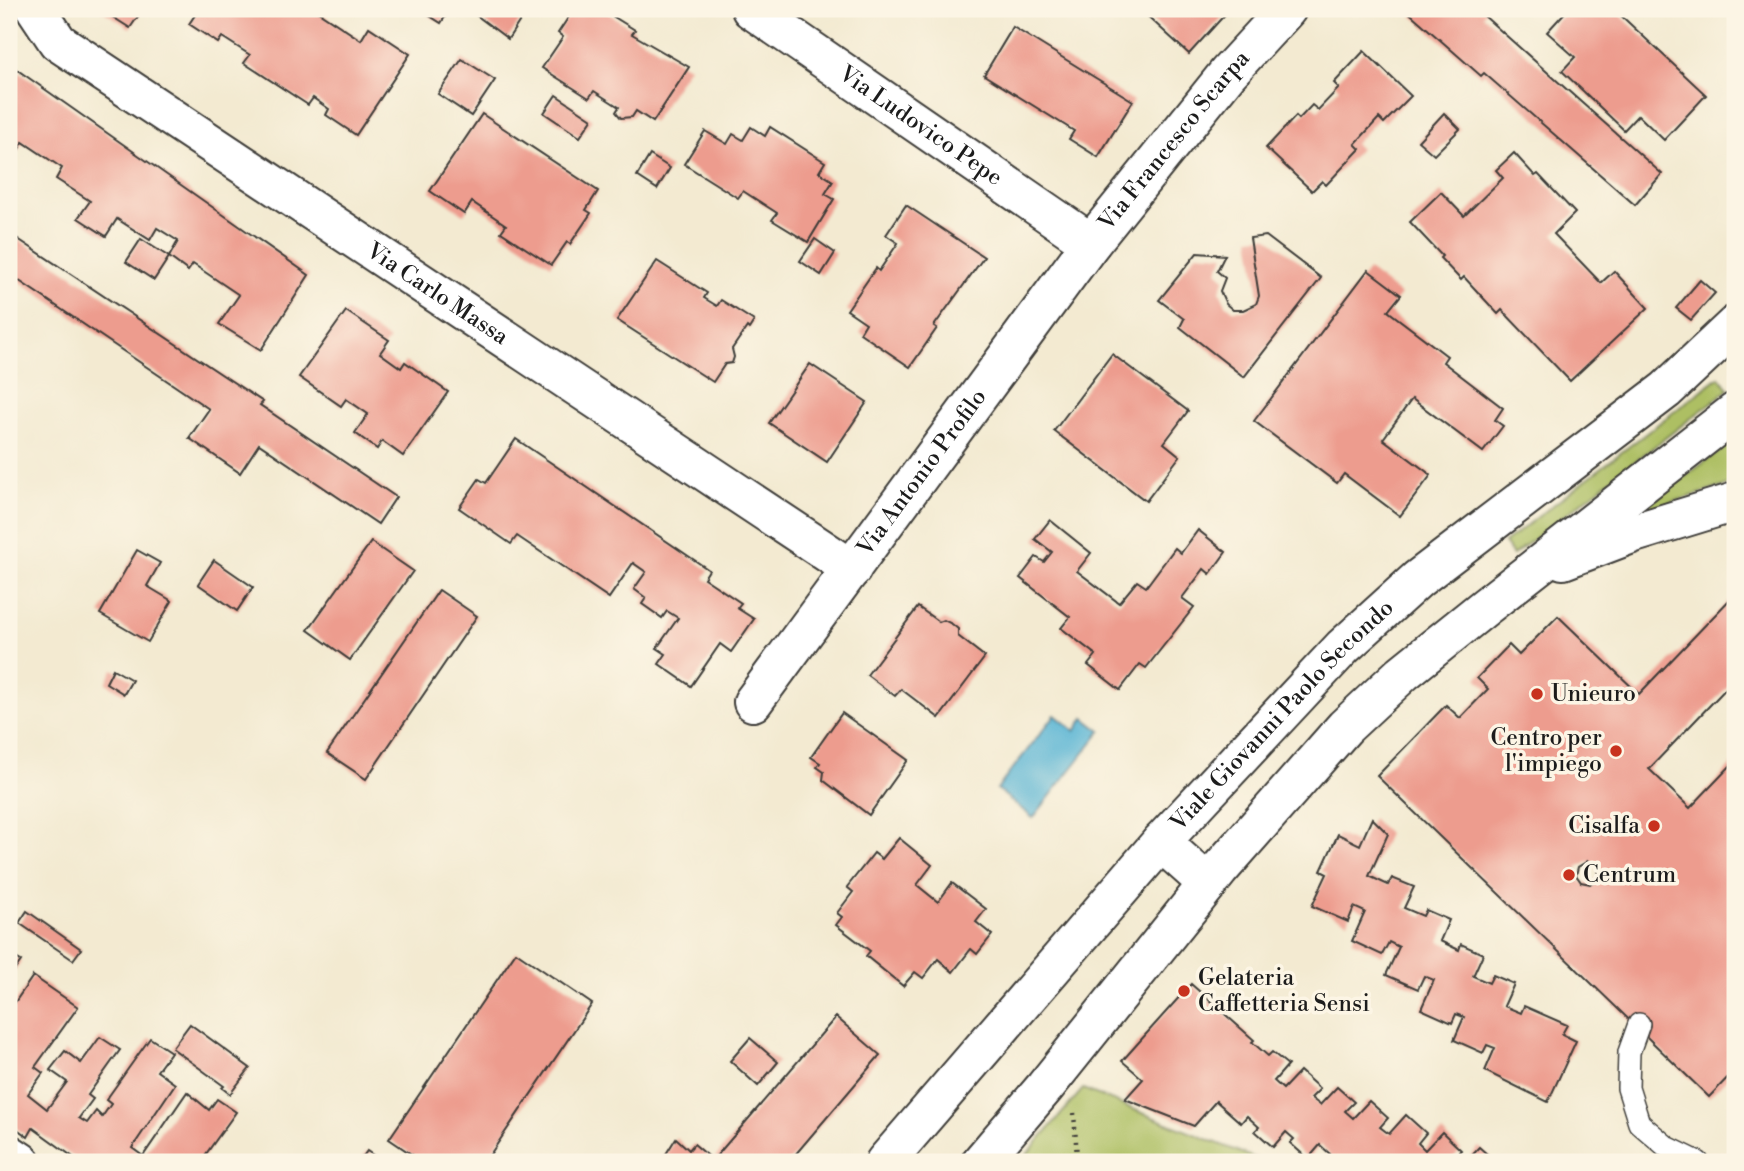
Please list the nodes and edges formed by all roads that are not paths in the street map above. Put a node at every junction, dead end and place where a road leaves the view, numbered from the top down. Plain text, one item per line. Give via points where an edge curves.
1 (36, 9) edge
2 (751, 9) edge
3 (1287, 9) edge
4 (1091, 243) junction
5 (1735, 326) edge
6 (1735, 412) edge
7 (1735, 502) edge
8 (852, 569) junction
9 (1525, 574) junction
10 (753, 702) dead end
11 (1161, 842) junction
12 (1208, 884) junction
13 (1639, 1024) dead end
14 (9, 1154) edge
15 (20, 1162) edge
16 (884, 1162) edge
17 (981, 1162) edge
18 (1698, 1162) edge

1 - 8 street, Via Carlo Massa via 58,42
2 - 4 street, Via Ludovico Pepe
3 - 4 street, Via Francesco Scarpa via 1228,73
4 - 8 street, Via Antonio Profilo
5 - 11 street, Viale Giovanni Paolo Secondo via 1666,390 1392,601 1343,647
6 - 9 street
7 - 9 street
8 - 10 street, Via Antonio Profilo
9 - 12 street via 1345,727
11 - 12 street
11 - 16 street, Viale Giovanni Paolo Secondo
12 - 17 street
13 - 18 lane via 1629,1052 1628,1088 1639,1123 1667,1147
14 - 15 street

